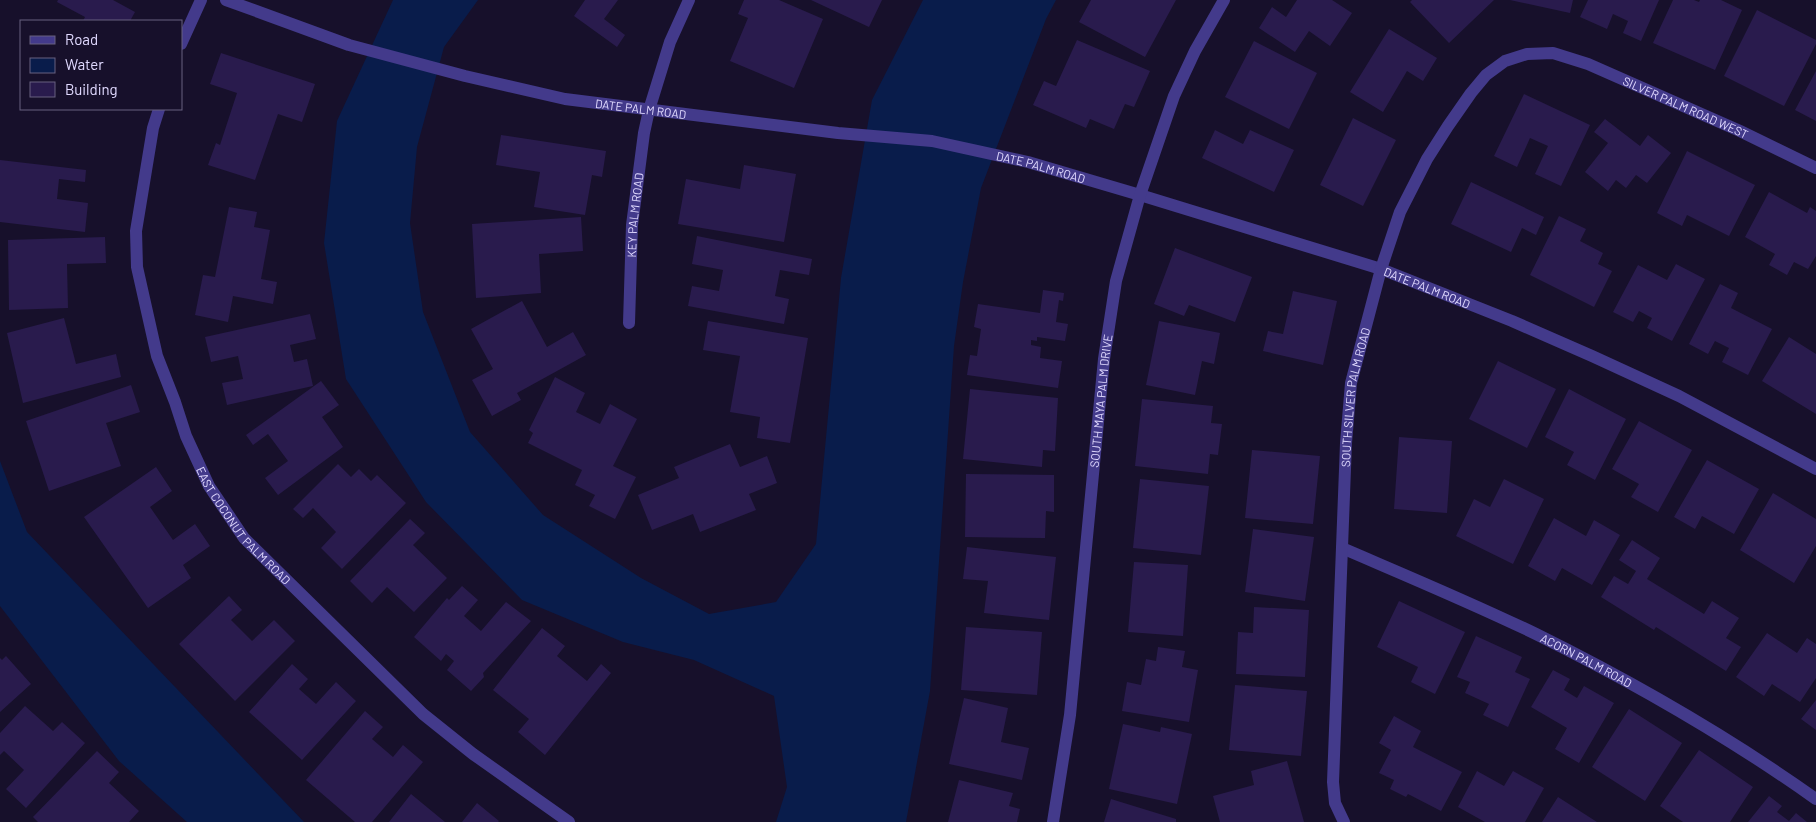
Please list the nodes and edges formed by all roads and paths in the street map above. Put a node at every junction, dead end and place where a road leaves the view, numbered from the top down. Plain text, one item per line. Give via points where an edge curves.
1 (201, 0) edge
2 (226, 0) edge
3 (688, 0) edge
4 (1224, 0) edge
5 (182, 42) edge
6 (1553, 53) joint
7 (158, 110) edge
8 (649, 110) junction
9 (1816, 168) edge
10 (1140, 195) junction
11 (1381, 270) junction
12 (629, 323) dead end
13 (1816, 469) edge
14 (1342, 548) junction
15 (1816, 799) edge
16 (569, 822) edge
17 (1053, 822) edge
18 (1344, 822) edge

1 - 5 street
2 - 8 street, DATE PALM ROAD via 349,45 464,76 565,99
3 - 8 street, KEY PALM ROAD via 670,42
4 - 10 street, SOUTH MAYA PALM DRIVE via 1174,96
6 - 9 street, SILVER PALM ROAD WEST via 1588,64
6 - 11 street, SOUTH SILVER PALM ROAD via 1527,54 1504,61 1471,93 1428,159 1400,212
7 - 16 street, EAST COCONUT PALM ROAD via 136,231 137,267 157,356 186,436 209,486 244,538 423,714
8 - 10 street, DATE PALM ROAD via 932,141 1028,162
8 - 12 street, KEY PALM ROAD via 632,225
10 - 11 street, DATE PALM ROAD
10 - 17 street, SOUTH MAYA PALM DRIVE via 1116,281 1104,359 1070,715
11 - 13 street, DATE PALM ROAD via 1601,360 1679,396
11 - 14 street, SOUTH SILVER PALM ROAD via 1352,383
14 - 15 street, ACORN PALM ROAD via 1534,633 1618,676 1700,722
14 - 18 street, SOUTH SILVER PALM ROAD via 1332,782 1335,803

